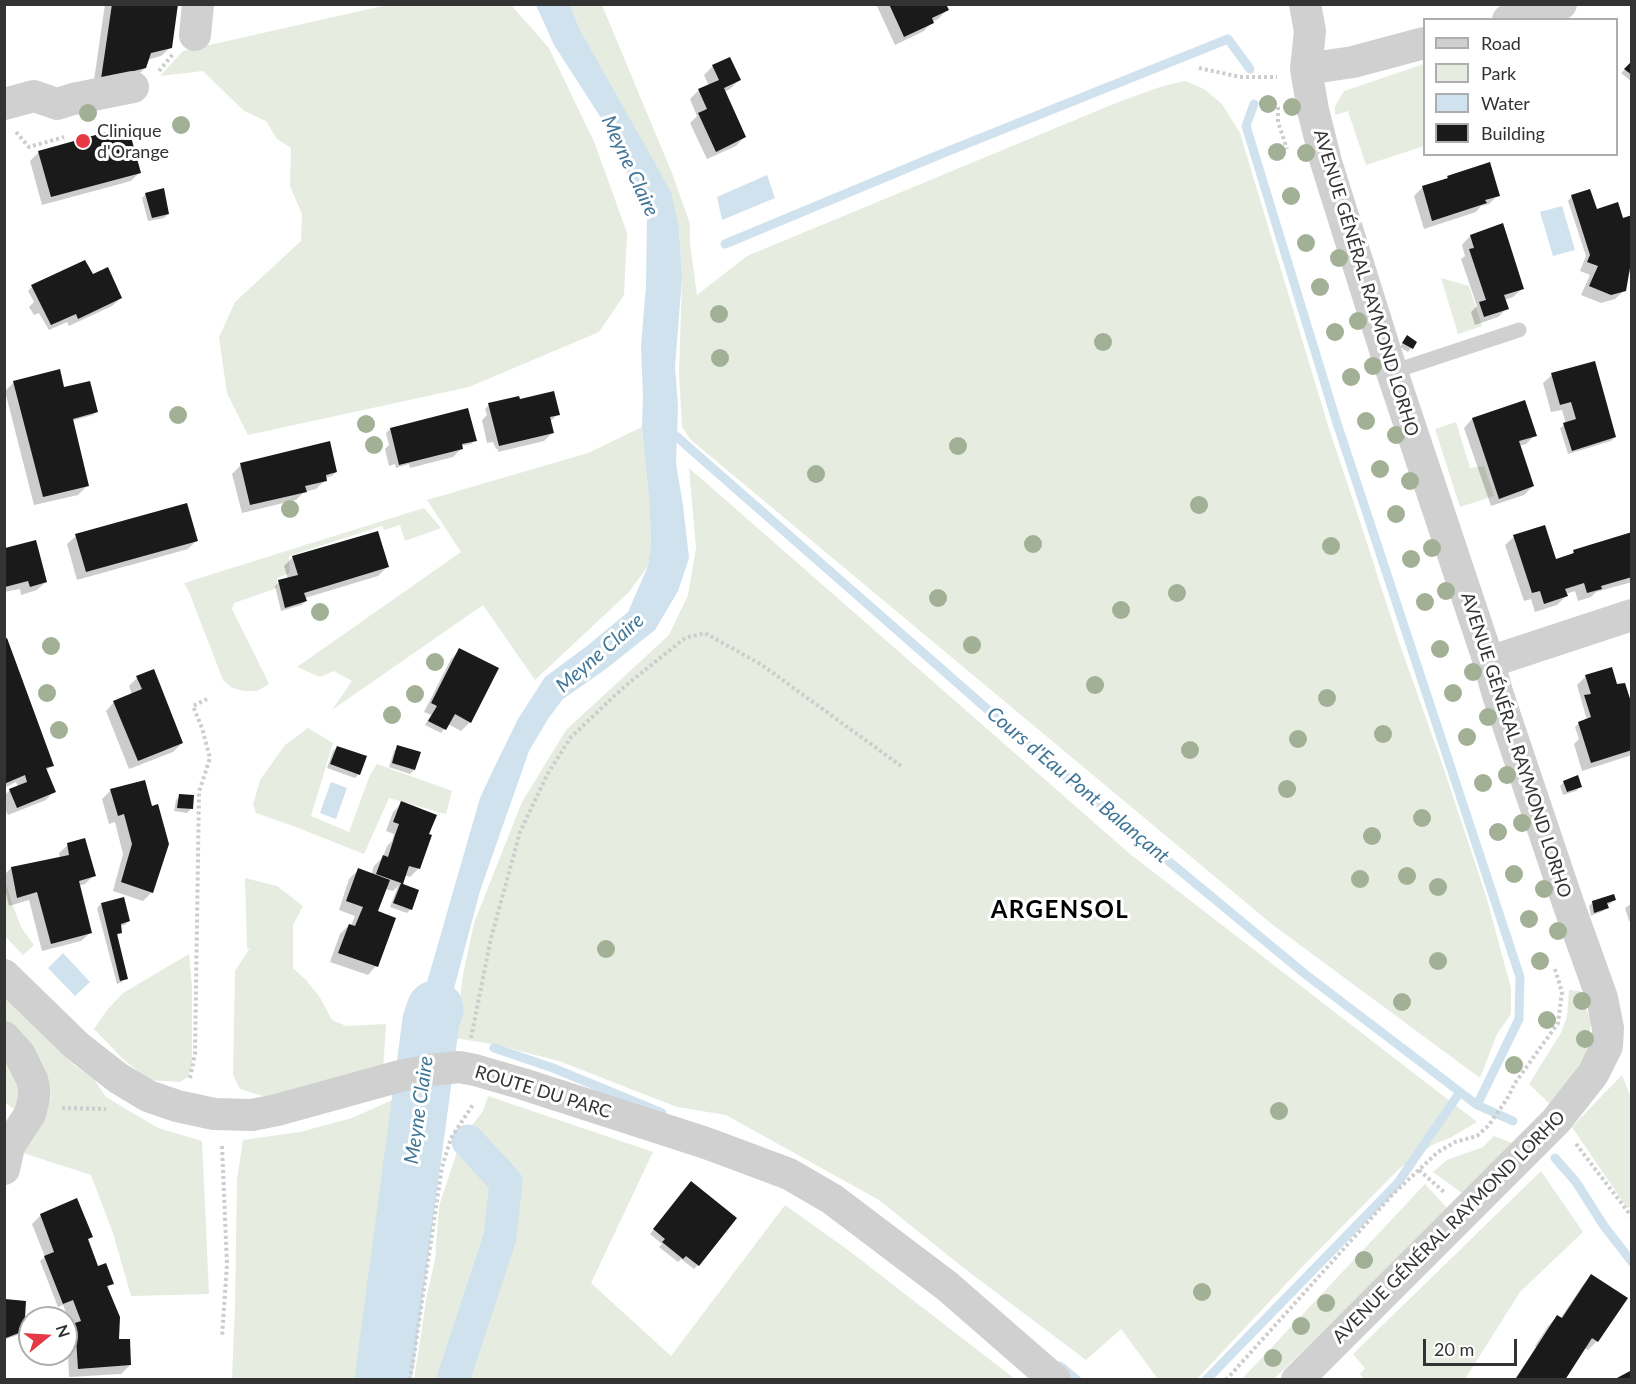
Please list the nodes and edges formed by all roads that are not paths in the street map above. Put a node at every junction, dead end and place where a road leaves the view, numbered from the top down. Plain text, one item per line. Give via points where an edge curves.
1 (1305, 4) edge
2 (1561, 4) edge
3 (1515, 18) edge
4 (1423, 44) edge
5 (1306, 69) junction
6 (133, 87) road end
7 (8, 116) edge
8 (1519, 330) dead end
9 (1392, 372) junction
10 (1632, 615) edge
11 (1489, 662) junction
12 (4, 975) edge
13 (4, 1037) edge
14 (1619, 1047) edge
15 (7, 1157) edge
16 (1055, 1380) edge
17 (1297, 1380) edge

1 - 5 street, AVENUE GÉNÉRAL RAYMOND LORHO via 1310,31
2 - 3 street
4 - 5 street via 1353,62
5 - 9 street, AVENUE GÉNÉRAL RAYMOND LORHO via 1326,162
6 - 7 street via 57,104 34,96
8 - 9 lane
9 - 11 street, AVENUE GÉNÉRAL RAYMOND LORHO
10 - 11 street
11 - 14 street, AVENUE GÉNÉRAL RAYMOND LORHO via 1602,998 1608,1028
12 - 16 street, ROUTE DU PARC via 77,1046 118,1078 148,1096 177,1106 214,1114 252,1114 400,1076 467,1068 695,1139 789,1174 832,1198 947,1286
13 - 15 street via 20,1055 34,1088 31,1110
14 - 17 street, AVENUE GÉNÉRAL RAYMOND LORHO via 1556,1121

